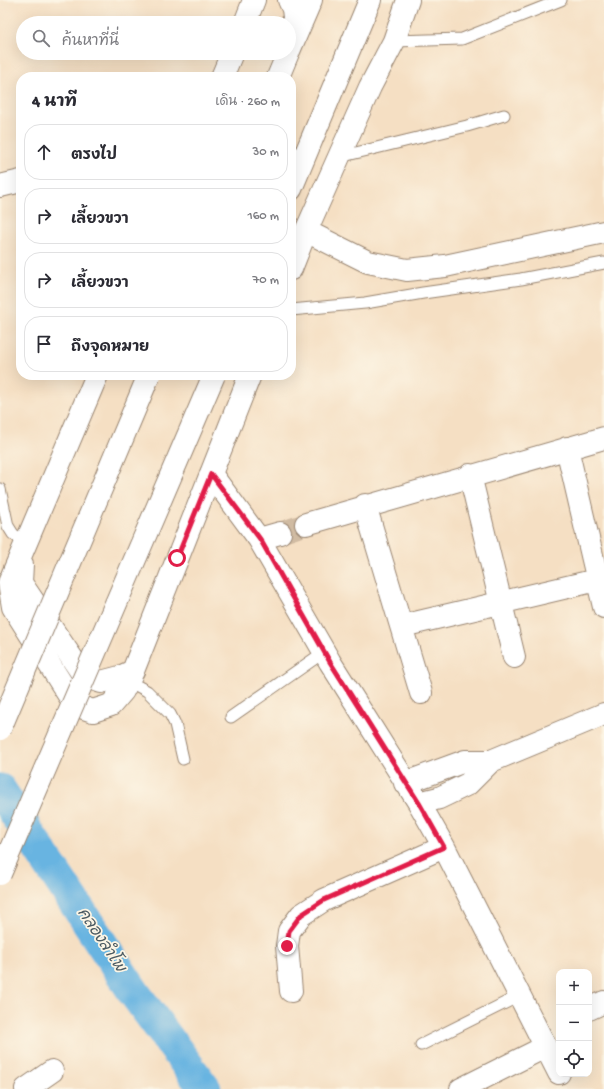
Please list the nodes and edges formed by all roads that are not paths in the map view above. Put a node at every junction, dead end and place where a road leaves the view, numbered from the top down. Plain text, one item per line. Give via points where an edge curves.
1 (254, 0) edge
2 (289, 0) edge
3 (311, 0) edge
4 (370, 0) edge
5 (408, 0) edge
6 (560, 0) edge
7 (247, 16) edge
8 (293, 16) edge
9 (296, 34) edge
10 (394, 42) junction
11 (229, 60) edge
12 (285, 60) edge
13 (224, 72) edge
14 (280, 72) edge
15 (334, 85) junction
16 (370, 87) junction
17 (504, 116) dead end
18 (339, 157) junction
19 (296, 177) edge
20 (16, 182) edge
21 (0, 186) edge
22 (306, 231) junction
23 (604, 232) edge
24 (296, 256) edge
25 (604, 263) edge
26 (296, 310) edge
27 (95, 380) edge
28 (148, 380) edge
29 (212, 380) edge
30 (248, 380) edge
31 (604, 438) edge
32 (567, 448) junction
33 (211, 474) junction
34 (470, 475) junction
35 (0, 489) edge
36 (365, 505) junction
37 (306, 524) tunnel mouth
38 (280, 533) tunnel mouth
39 (260, 539) junction
40 (24, 547) junction
41 (597, 580) junction
42 (502, 603) junction
43 (604, 607) edge
44 (402, 626) junction
45 (324, 652) junction
46 (514, 657) dead end
47 (131, 676) junction
48 (421, 694) dead end
49 (604, 714) edge
50 (231, 717) dead end
51 (0, 729) edge
52 (183, 759) dead end
53 (491, 761) junction
54 (406, 783) junction
55 (419, 803) junction
56 (444, 847) junction
57 (0, 874) edge
58 (291, 991) dead end
59 (519, 996) junction
60 (604, 1002) edge
61 (592, 1008) edge
62 (421, 1045) dead end
63 (545, 1047) junction
64 (556, 1068) edge
65 (52, 1071) dead end
66 (561, 1077) edge
67 (26, 1089) edge
68 (461, 1089) edge
69 (567, 1089) edge

1 - 7 street
2 - 8 street
3 - 9 street
4 - 15 street
5 - 10 street
6 - 10 lane via 462,39
10 - 16 street
11 - 13 street
12 - 14 street
15 - 16 street via 348,64 359,64 369,73
15 - 19 street
16 - 18 street
17 - 18 lane
18 - 22 street
20 - 21 street
22 - 23 street via 368,262 407,270 445,266
22 - 24 street
25 - 26 lane via 365,304
27 - 40 street
28 - 51 street, bridge
29 - 57 street, bridge
30 - 33 street
31 - 32 street
32 - 34 street
32 - 41 street
33 - 39 street
33 - 47 street
34 - 36 street
34 - 42 street
35 - 40 lane via 8,526
36 - 37 street
36 - 44 street
38 - 39 street
39 - 45 street
40 - 47 street via 21,583 84,676 101,682
40 - 47 street via 9,583 13,607 75,705 93,711 111,705
41 - 42 street
41 - 43 street
42 - 44 street
42 - 46 street
44 - 48 street
45 - 50 lane
45 - 54 street
47 - 52 lane via 170,714 175,724
49 - 53 street
53 - 54 street via 465,761
53 - 55 street via 468,784 439,798
54 - 55 street
55 - 56 street
56 - 58 street via 324,900 301,915 289,931 287,946
56 - 59 street
59 - 62 lane
59 - 63 street
60 - 61 street
63 - 64 street
63 - 68 street
65 - 67 street
66 - 69 street

